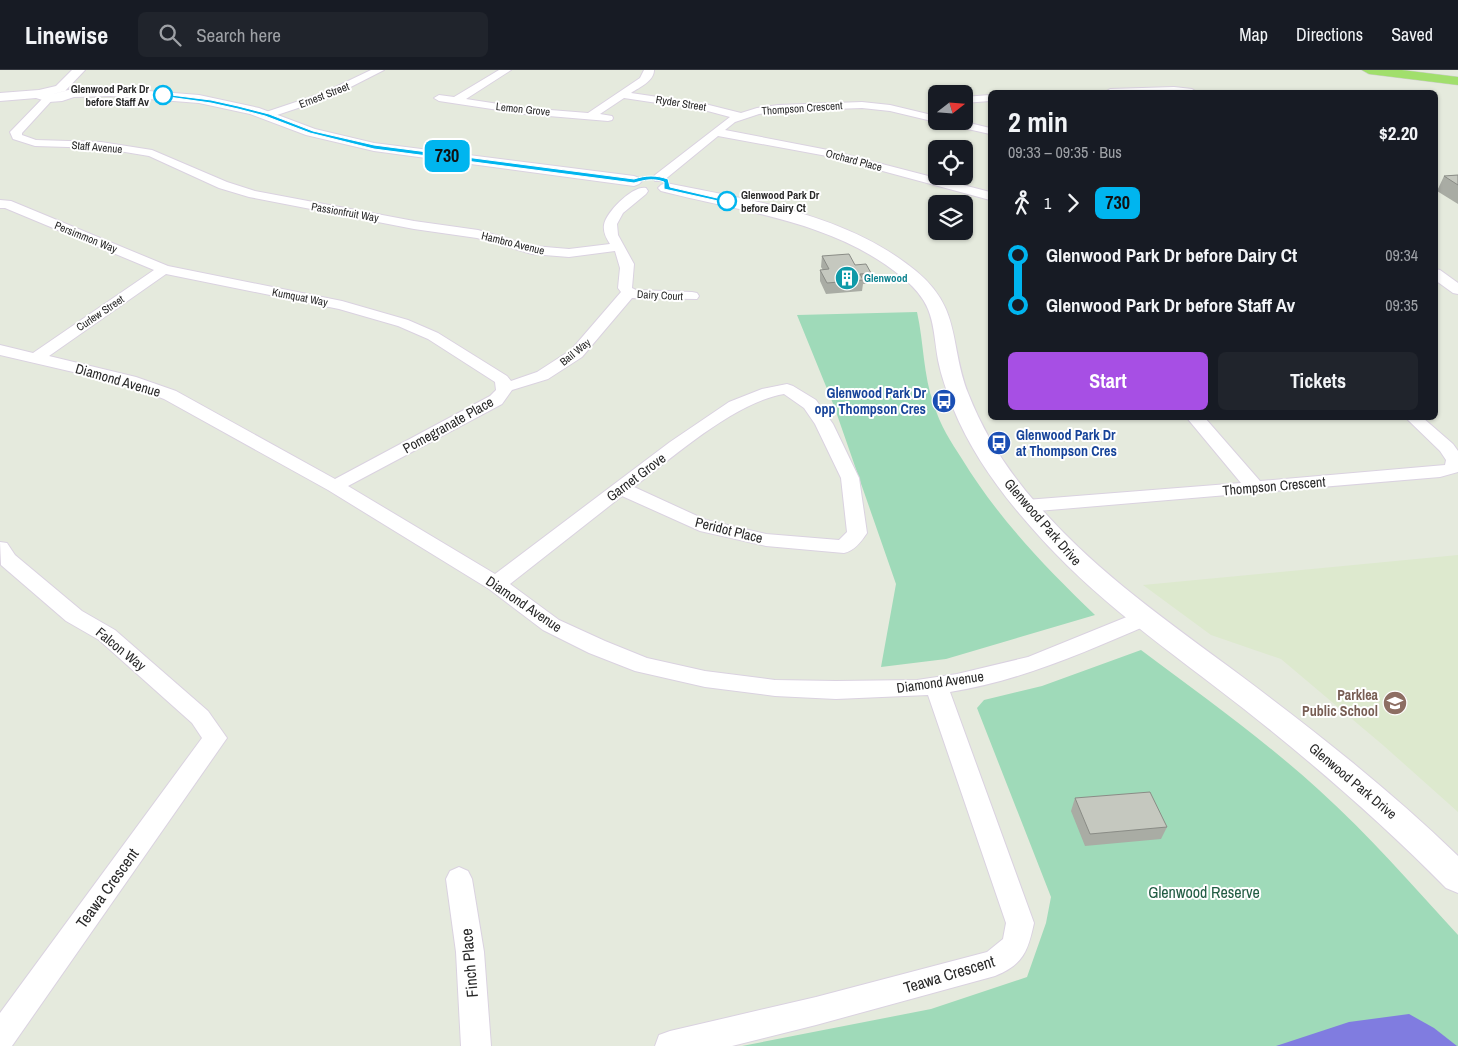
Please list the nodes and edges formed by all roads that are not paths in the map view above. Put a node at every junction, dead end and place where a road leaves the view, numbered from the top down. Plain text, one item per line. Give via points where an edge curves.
1 (79, 70) edge
2 (379, 70) edge
3 (506, 70) edge
4 (649, 70) edge
5 (1369, 70) edge
6 (1422, 70) edge
7 (1458, 75) edge
8 (1458, 81) edge
9 (66, 90) junction
10 (623, 95) junction
11 (45, 96) junction
12 (0, 97) edge
13 (439, 98) dead end
14 (988, 98) edge
15 (973, 99) edge
16 (457, 100) junction
17 (928, 110) edge
18 (267, 115) junction
19 (920, 115) junction
20 (590, 116) junction
21 (739, 116) junction
22 (928, 117) edge
23 (608, 118) dead end
24 (973, 127) edge
25 (988, 131) edge
26 (716, 132) junction
27 (663, 183) junction
28 (223, 185) joint
29 (638, 186) junction
30 (988, 195) edge
31 (4, 204) edge
32 (469, 233) joint
33 (618, 247) junction
34 (164, 269) junction
35 (1438, 275) edge
36 (1458, 290) edge
37 (629, 293) junction
38 (692, 296) dead end
39 (433, 336) joint
40 (0, 350) edge
41 (36, 358) junction
42 (504, 387) junction
43 (1198, 420) edge
44 (1416, 420) edge
45 (1456, 461) edge
46 (335, 486) junction
47 (1255, 487) junction
48 (620, 488) junction
49 (1026, 506) junction
50 (844, 546) joint
51 (0, 548) edge
52 (496, 584) junction
53 (1142, 619) junction
54 (936, 685) junction
55 (215, 738) joint
56 (1458, 878) edge
57 (459, 880) dead end
58 (0, 1038) edge
59 (476, 1046) edge
60 (670, 1046) edge

1 - 9 street
2 - 18 street, Ernest Street via 327,95
3 - 16 street
4 - 10 street via 646,78
5 - 8 main road
6 - 7 main road
9 - 11 street via 62,97
9 - 18 street via 183,97
10 - 20 street
10 - 21 street, Ryder Street via 706,107
11 - 12 street
11 - 28 street, Staff Avenue via 13,138 34,143 101,146 152,153
13 - 16 street, Lemon Grove
14 - 15 street
16 - 20 street, Lemon Grove via 525,111
17 - 19 street
18 - 29 street via 312,132 374,147
19 - 21 street, Thompson Crescent via 855,105 770,109
19 - 22 street, Thompson Crescent
20 - 23 street, Lemon Grove
21 - 26 street, Thompson Crescent
24 - 25 street
26 - 27 street, Thompson Crescent
26 - 30 street, Orchard Place via 822,152
27 - 29 street, Glenwood Park Drive via 657,191
27 - 49 street, Glenwood Park Drive via 826,228 877,251 909,273 930,296 940,315 951,374 972,428 993,463
28 - 32 street, Passionfruit Way via 336,211
29 - 33 street, Dairy Court via 611,222 612,235
31 - 34 street, Persimmon Way
32 - 33 street, Hambro Avenue via 546,252
33 - 37 street, Dairy Court via 627,266 625,288
34 - 39 street, Kumquat Way via 342,305 403,323
34 - 41 street, Curlew Street
35 - 36 street
37 - 38 street, Dairy Court
37 - 42 street, Bail Way via 586,346 571,358 528,382
39 - 42 street, Pomegranate Place via 501,379
40 - 41 street, Diamond Avenue
41 - 46 street, Diamond Avenue via 130,380 170,395
42 - 46 street, Pomegranate Place via 496,400
43 - 47 street
44 - 45 street, Thompson Crescent
45 - 47 street, Thompson Crescent via 1453,468 1440,472
46 - 52 street, Diamond Avenue
47 - 49 street, Thompson Crescent
48 - 50 street, Peridot Place via 700,525 766,540
48 - 50 street, Garnet Grove via 735,406 768,392 787,389 810,404 824,424 850,478 857,533
48 - 52 street, Garnet Grove
49 - 53 street, Glenwood Park Drive via 1091,575
51 - 55 street, Falcon Way via 8,560 74,616 114,641 200,717
52 - 54 street, Diamond Avenue via 552,625 597,648 643,665 705,680 775,688 873,690
53 - 54 street, Diamond Avenue via 1031,664
53 - 56 street, Glenwood Park Drive via 1319,751 1398,819
54 - 60 street, Teawa Crescent via 1020,923 1015,946 994,963 816,1012
55 - 58 street, Teawa Crescent
57 - 59 street, Finch Place via 470,952

